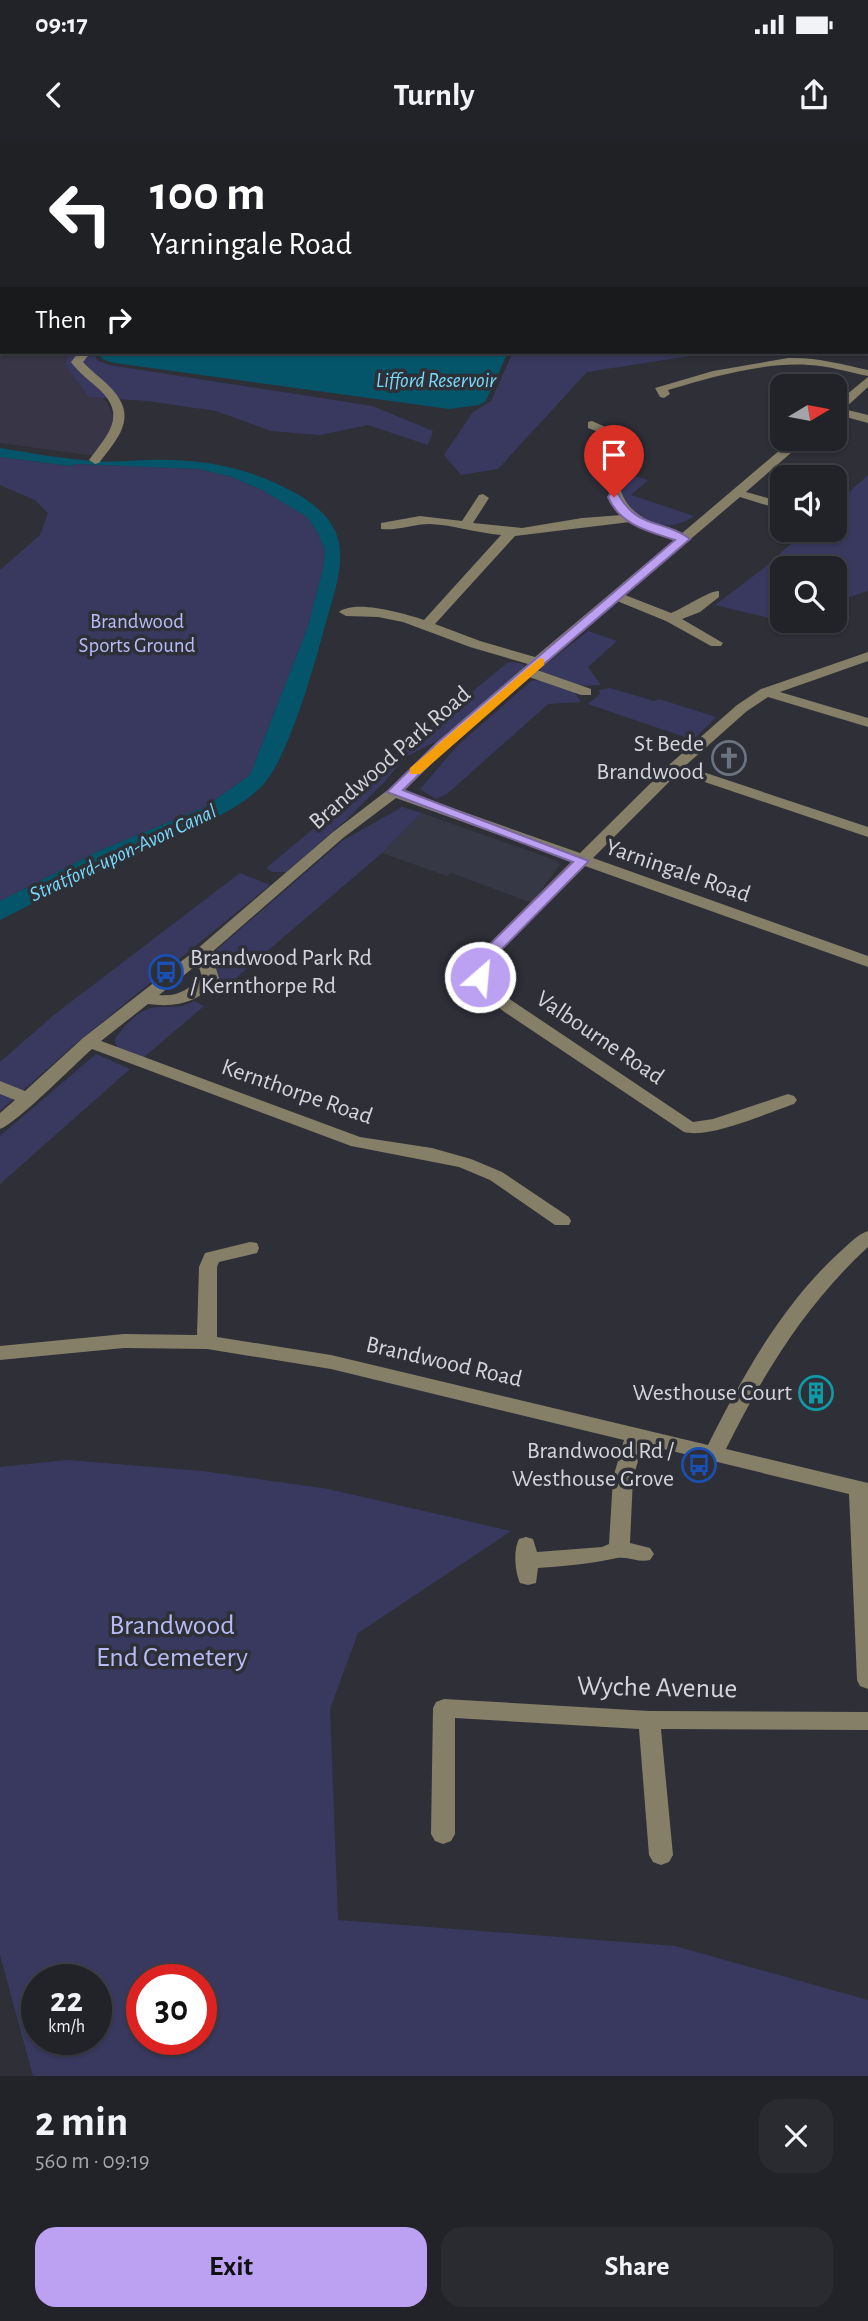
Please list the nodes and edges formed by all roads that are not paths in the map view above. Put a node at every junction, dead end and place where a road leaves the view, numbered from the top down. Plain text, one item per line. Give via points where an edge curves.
1 (84, 354) edge
2 (868, 373) edge
3 (868, 381) edge
4 (659, 388) dead end
5 (847, 399) edge
6 (847, 413) edge
7 (868, 419) edge
8 (592, 425) dead end
9 (786, 452) edge
10 (95, 460) dead end
11 (738, 493) junction
12 (483, 498) dead end
13 (770, 502) edge
14 (629, 518) junction
15 (466, 525) junction
16 (386, 526) dead end
17 (511, 532) junction
18 (684, 539) junction
19 (714, 594) dead end
20 (616, 596) junction
21 (346, 611) dead end
22 (671, 618) junction
23 (428, 624) junction
24 (732, 638) dead end
25 (868, 656) edge
26 (534, 667) junction
27 (586, 691) dead end
28 (766, 692) junction
29 (868, 723) edge
30 (675, 767) junction
31 (394, 792) junction
32 (868, 832) edge
33 (582, 861) junction
34 (203, 952) junction
35 (868, 962) edge
36 (144, 998) junction
37 (89, 1042) junction
38 (0, 1087) edge
39 (28, 1099) junction
40 (789, 1100) dead end
41 (0, 1123) edge
42 (562, 1221) dead end
43 (868, 1237) edge
44 (250, 1248) dead end
45 (207, 1342) junction
46 (0, 1353) edge
47 (636, 1436) junction
48 (713, 1454) junction
49 (863, 1490) edge
50 (618, 1549) junction
51 (643, 1554) dead end
52 (528, 1561) dead end
53 (868, 1680) edge
54 (649, 1720) junction
55 (868, 1721) edge
56 (443, 1834) dead end
57 (661, 1855) dead end

1 - 10 street via 77,362 118,402 121,418 116,433
2 - 4 street via 796,361
3 - 5 street
6 - 7 street
8 - 14 street via 613,433 614,497
9 - 11 street, Brandwood Park Road
11 - 13 street
11 - 18 street, Brandwood Park Road
12 - 15 street
14 - 17 street
14 - 18 street
15 - 16 street via 418,518
15 - 17 street
17 - 23 street
18 - 20 street, Brandwood Park Road
19 - 22 street via 695,609
20 - 22 street
20 - 26 street, Brandwood Park Road
21 - 23 street via 384,613
22 - 24 street via 710,646
23 - 26 street
25 - 28 street
26 - 27 street
26 - 31 street, Brandwood Park Road
28 - 29 street
28 - 30 street
30 - 32 street
30 - 33 street
31 - 33 street, Yarningale Road
31 - 34 street, Brandwood Park Road
33 - 35 street, Yarningale Road
33 - 40 street, Valbourne Road via 486,956 480,977 487,990 690,1128
34 - 36 street, Brandwood Park Road
34 - 36 street via 211,978 185,1000
36 - 37 street, Brandwood Park Road
37 - 39 street, Brandwood Park Road
37 - 42 street, Kernthorpe Road via 357,1142 465,1163 496,1176
38 - 39 street
39 - 41 street, Brandwood Park Road
43 - 48 street via 819,1284 788,1327 741,1397
44 - 45 street via 212,1258
45 - 46 street, Brandwood Road via 124,1341
45 - 47 street, Brandwood Road via 331,1362
47 - 48 street, Brandwood Road
47 - 50 street via 623,1475 623,1538
48 - 49 street, Brandwood Road
49 - 53 street
50 - 51 street
50 - 52 street via 604,1555
54 - 55 street, Wyche Avenue
54 - 56 street, Wyche Avenue via 444,1708
54 - 57 street

